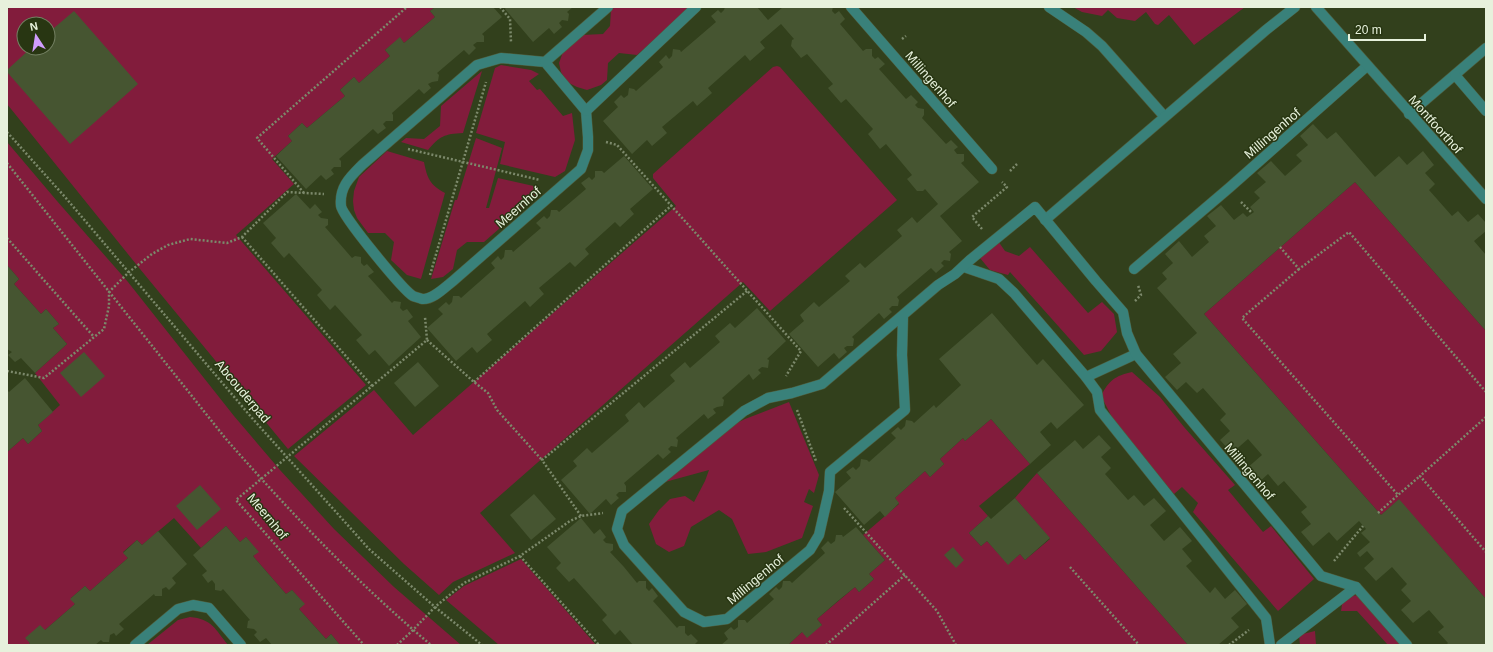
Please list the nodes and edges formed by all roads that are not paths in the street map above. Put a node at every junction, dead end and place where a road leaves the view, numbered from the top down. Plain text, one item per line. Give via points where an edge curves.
1 (608, 7) edge
2 (696, 7) edge
3 (851, 7) edge
4 (1049, 7) edge
5 (1294, 7) edge
6 (1316, 7) edge
7 (1486, 48) edge
8 (545, 62) junction
9 (1368, 66) junction
10 (1455, 75) junction
11 (586, 111) junction
12 (1486, 111) edge
13 (1409, 114) junction
14 (1164, 116) junction
15 (992, 169) road end
16 (1486, 199) edge
17 (1045, 220) junction
18 (964, 267) junction
19 (1134, 269) road end
20 (903, 316) junction
21 (1136, 354) junction
22 (1086, 377) junction
23 (1356, 587) junction
24 (135, 645) edge
25 (241, 645) edge
26 (1270, 645) edge
27 (1281, 645) edge
28 (1408, 645) edge

1 - 8 street
2 - 11 street
3 - 15 street, Millingenhof
4 - 14 street via 1102,46
5 - 14 street
6 - 9 street
7 - 10 street
8 - 11 street
8 - 11 street, Meernhof via 501,58 477,65 386,144 346,181 341,194 341,208 355,230 413,296 423,299 432,296 453,281 581,169 588,150
9 - 13 street, Montfoorthof
9 - 19 street, Millingenhof
10 - 12 street
10 - 13 street
13 - 16 street, Montfoorthof
14 - 17 street
17 - 18 street via 1035,207
17 - 21 street, Millingenhof via 1123,312 1127,333
18 - 20 street via 938,285
18 - 22 street via 999,279
20 - 20 street, Millingenhof via 822,384 768,398 744,411 622,511 617,529 624,545 684,612 704,622 727,620 810,550 819,535 829,491 830,472 906,410 902,355
21 - 22 street
21 - 23 street, Millingenhof via 1321,576
22 - 26 street via 1097,392 1100,410 1266,618
23 - 27 street
23 - 28 street
24 - 25 street via 178,609 193,605 209,608

